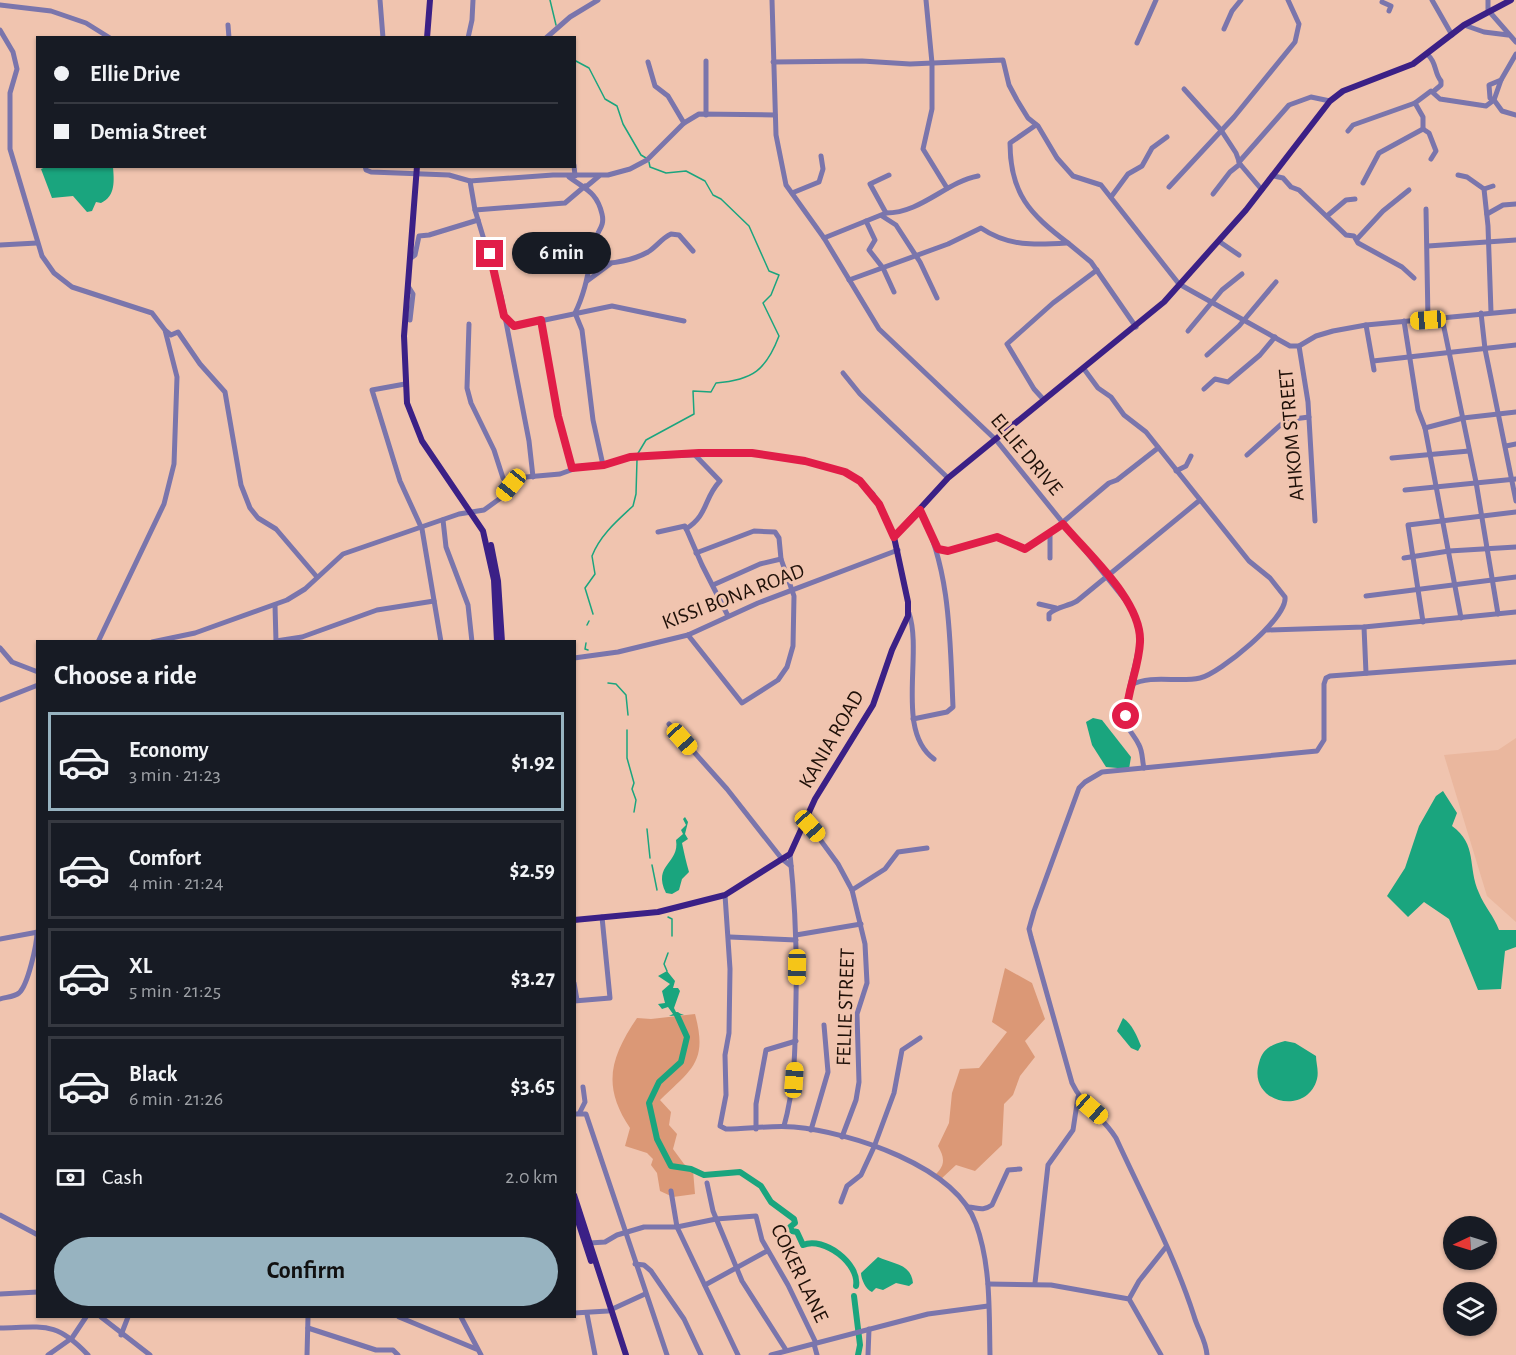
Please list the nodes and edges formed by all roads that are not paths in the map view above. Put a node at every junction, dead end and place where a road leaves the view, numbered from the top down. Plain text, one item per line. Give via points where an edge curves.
1 (380, 0) edge
2 (430, 0) edge
3 (472, 0) edge
4 (598, 0) edge
5 (772, 0) edge
6 (926, 0) edge
7 (1156, 0) edge
8 (1241, 0) edge
9 (1288, 0) edge
10 (1385, 0) edge
11 (1432, 0) edge
12 (1488, 0) edge
13 (1511, 0) edge
14 (0, 5) edge
15 (1488, 10) junction
16 (1389, 11) dead end
17 (228, 25) dead end
18 (1464, 25) junction
19 (1224, 28) dead end
20 (0, 30) edge
21 (1452, 35) junction
22 (1508, 35) junction
23 (107, 36) edge
24 (229, 36) edge
25 (383, 36) edge
26 (427, 36) edge
27 (468, 36) edge
28 (548, 36) edge
29 (1516, 42) edge
30 (1137, 43) dead end
31 (1516, 54) edge
32 (1428, 55) junction
33 (706, 61) dead end
34 (648, 62) dead end
35 (773, 62) junction
36 (933, 63) junction
37 (1501, 80) junction
38 (1184, 89) dead end
39 (1434, 91) junction
40 (1494, 100) junction
41 (1330, 101) junction
42 (1415, 103) junction
43 (706, 115) junction
44 (775, 115) junction
45 (1516, 115) edge
46 (684, 123) junction
47 (1036, 125) junction
48 (1423, 129) junction
49 (1221, 130) junction
50 (1348, 130) dead end
51 (1167, 137) dead end
52 (821, 156) dead end
53 (1431, 159) dead end
54 (1239, 163) junction
55 (365, 168) edge
56 (552, 168) edge
57 (573, 168) edge
58 (417, 170) edge
59 (553, 175) junction
60 (889, 175) dead end
61 (1458, 175) dead end
62 (572, 176) junction
63 (599, 176) junction
64 (978, 176) dead end
65 (1274, 176) junction
66 (470, 182) junction
67 (1363, 183) dead end
68 (586, 186) junction
69 (1493, 186) dead end
70 (1169, 187) dead end
71 (947, 188) junction
72 (1484, 189) junction
73 (1262, 190) junction
74 (1409, 190) dead end
75 (792, 194) junction
76 (1213, 194) dead end
77 (1111, 196) junction
78 (1355, 199) dead end
79 (1516, 204) edge
80 (1426, 209) dead end
81 (475, 210) junction
82 (1487, 214) junction
83 (884, 215) junction
84 (1326, 216) junction
85 (478, 220) junction
86 (866, 221) junction
87 (824, 238) junction
88 (1357, 239) junction
89 (1516, 240) edge
90 (1487, 241) junction
91 (1220, 242) junction
92 (37, 243) junction
93 (1068, 243) junction
94 (0, 246) edge
95 (1428, 246) junction
96 (693, 251) dead end
97 (1239, 255) dead end
98 (915, 256) junction
99 (411, 258) junction
100 (591, 264) junction
101 (610, 264) junction
102 (883, 268) junction
103 (1096, 270) junction
104 (1242, 274) dead end
105 (1414, 278) dead end
106 (849, 280) junction
107 (587, 281) junction
108 (1182, 281) junction
109 (1276, 282) dead end
110 (408, 286) junction
111 (894, 292) dead end
112 (937, 298) dead end
113 (1211, 302) junction
114 (1516, 311) edge
115 (1491, 312) junction
116 (575, 313) junction
117 (1481, 313) junction
118 (504, 316) junction
119 (1442, 318) junction
120 (1246, 319) junction
121 (410, 320) dead end
122 (541, 320) junction
123 (1428, 320) junction
124 (684, 321) dead end
125 (1404, 321) junction
126 (469, 324) dead end
127 (1366, 325) junction
128 (1136, 327) junction
129 (165, 330) junction
130 (1188, 331) dead end
131 (1275, 337) junction
132 (1516, 345) edge
133 (1299, 346) junction
134 (1485, 349) junction
135 (1449, 352) junction
136 (1207, 355) dead end
137 (1410, 357) junction
138 (1372, 361) junction
139 (1084, 369) junction
140 (1374, 370) dead end
141 (843, 373) dead end
142 (405, 384) junction
143 (1204, 388) dead end
144 (1044, 400) junction
145 (1516, 412) edge
146 (1500, 414) junction
147 (1309, 417) junction
148 (1462, 418) junction
149 (1425, 428) junction
150 (996, 440) junction
151 (1516, 444) edge
152 (1506, 446) junction
153 (1158, 448) junction
154 (1469, 451) junction
155 (694, 454) junction
156 (1430, 454) junction
157 (1247, 455) dead end
158 (1191, 456) dead end
159 (1392, 458) dead end
160 (603, 465) junction
161 (572, 468) junction
162 (1176, 471) junction
163 (532, 477) junction
164 (948, 478) junction
165 (1514, 479) edge
166 (1476, 482) junction
167 (511, 485) junction
168 (1437, 487) junction
169 (1405, 490) dead end
170 (1200, 500) junction
171 (1516, 501) edge
172 (472, 510) junction
173 (920, 510) junction
174 (1516, 512) edge
175 (1482, 515) junction
176 (443, 520) junction
177 (1444, 520) junction
178 (1315, 521) dead end
179 (1063, 524) junction
180 (422, 529) junction
181 (686, 529) junction
182 (658, 532) dead end
183 (1050, 533) junction
184 (894, 537) junction
185 (1516, 547) edge
186 (1487, 548) junction
187 (938, 549) junction
188 (898, 550) junction
189 (1449, 551) junction
190 (696, 553) junction
191 (1412, 557) junction
192 (1050, 558) dead end
193 (1404, 558) dead end
194 (781, 559) junction
195 (1108, 575) junction
196 (317, 577) junction
197 (1516, 577) edge
198 (1494, 580) junction
199 (1455, 584) junction
200 (712, 585) junction
201 (1417, 589) junction
202 (792, 590) junction
203 (497, 591) junction
204 (1366, 596) dead end
205 (434, 601) junction
206 (1039, 604) dead end
207 (276, 605) junction
208 (1056, 608) junction
209 (909, 612) junction
210 (1516, 612) edge
211 (1498, 614) junction
212 (728, 616) junction
213 (1276, 617) junction
214 (1461, 618) junction
215 (1049, 619) dead end
216 (1423, 622) junction
217 (1364, 627) junction
218 (1267, 630) junction
219 (1277, 630) junction
220 (688, 635) junction
221 (99, 640) edge
222 (162, 640) edge
223 (276, 640) edge
224 (284, 640) edge
225 (441, 640) edge
226 (472, 640) edge
227 (497, 640) edge
228 (502, 640) edge
229 (0, 648) edge
230 (576, 658) edge
231 (1516, 662) edge
232 (36, 671) edge
233 (1366, 673) junction
234 (1131, 685) junction
235 (36, 686) edge
236 (0, 700) edge
237 (914, 719) junction
238 (669, 724) dead end
239 (934, 759) dead end
240 (1144, 768) junction
241 (805, 819) junction
242 (927, 848) dead end
243 (790, 854) junction
244 (782, 860) junction
245 (792, 866) junction
246 (852, 890) junction
247 (724, 895) junction
248 (602, 917) junction
249 (576, 920) edge
250 (861, 924) junction
251 (36, 932) edge
252 (36, 937) edge
253 (730, 937) junction
254 (796, 938) junction
255 (0, 939) edge
256 (0, 999) edge
257 (576, 1000) edge
258 (824, 1025) dead end
259 (920, 1038) dead end
260 (796, 1041) junction
261 (583, 1087) dead end
262 (1078, 1097) junction
263 (577, 1113) edge
264 (784, 1126) junction
265 (756, 1129) junction
266 (811, 1130) junction
267 (842, 1137) junction
268 (874, 1147) junction
269 (1020, 1169) dead end
270 (707, 1183) dead end
271 (671, 1191) dead end
272 (841, 1202) dead end
273 (968, 1207) junction
274 (577, 1212) edge
275 (0, 1215) edge
276 (716, 1219) junction
277 (676, 1227) junction
278 (625, 1232) junction
279 (36, 1234) edge
280 (588, 1244) junction
281 (1166, 1248) junction
282 (767, 1251) junction
283 (635, 1264) junction
284 (736, 1269) junction
285 (1035, 1283) junction
286 (988, 1284) junction
287 (705, 1285) junction
288 (36, 1292) edge
289 (0, 1294) edge
290 (645, 1294) junction
291 (1129, 1299) junction
292 (988, 1306) junction
293 (610, 1310) junction
294 (576, 1313) edge
295 (587, 1314) junction
296 (85, 1318) edge
297 (102, 1318) edge
298 (128, 1318) edge
299 (308, 1318) edge
300 (401, 1318) edge
301 (462, 1318) edge
302 (0, 1328) edge
303 (308, 1328) junction
304 (869, 1329) junction
305 (121, 1335) junction
306 (72, 1338) junction
307 (815, 1343) junction
308 (476, 1349) junction
309 (786, 1350) junction
310 (48, 1355) edge
311 (88, 1355) edge
312 (149, 1355) edge
313 (307, 1355) edge
314 (398, 1355) edge
315 (481, 1355) edge
316 (595, 1355) edge
317 (625, 1355) edge
318 (667, 1355) edge
319 (701, 1355) edge
320 (738, 1355) edge
321 (771, 1355) edge
322 (818, 1355) edge
323 (868, 1355) edge
324 (990, 1355) edge
325 (1161, 1355) edge
326 (1207, 1355) edge

1 - 25 street
2 - 26 main road
3 - 27 street
4 - 28 street
5 - 35 street, ELLIE DRIVE
6 - 36 street
7 - 30 street
8 - 19 street
9 - 49 street via 1299,24 1296,42
10 - 16 street via 1382,2 1390,6
11 - 21 street
12 - 15 street
13 - 15 main road
14 - 23 street via 51,11 86,23
15 - 18 main road
15 - 22 street
17 - 24 street
18 - 21 main road
18 - 22 street
20 - 92 street via 16,62 17,74 10,93 10,149
21 - 32 main road
22 - 29 street
31 - 37 street
32 - 39 street via 1435,62 1441,81
32 - 41 main road via 1402,69 1343,90
33 - 43 street
34 - 46 street via 656,86 668,96
35 - 36 street
35 - 44 street, ELLIE DRIVE
36 - 47 street via 1003,60 1009,85
36 - 71 street via 932,109 923,149
37 - 40 street
37 - 40 street via 1489,85 1490,98
38 - 49 street
39 - 40 street via 1440,99 1450,102 1486,106
39 - 42 street
40 - 45 street via 1502,111
41 - 54 street via 1311,97 1289,105
41 - 65 main road
42 - 48 street via 1423,117
42 - 50 street
43 - 44 street
43 - 46 street via 699,114
44 - 75 street, ELLIE DRIVE via 778,153
46 - 63 street via 648,159 630,169
47 - 77 street via 1073,176 1101,185
47 - 93 street via 1010,143 1016,188 1039,220
48 - 53 street via 1429,133 1436,151
48 - 67 street via 1382,150
49 - 54 street
49 - 70 street
51 - 77 street via 1152,148 1143,166 1128,174
52 - 75 street via 819,182
54 - 73 street
54 - 76 street
55 - 58 street via 371,172
56 - 59 street
57 - 62 street
58 - 66 street
58 - 99 main road
59 - 62 street
59 - 66 street
60 - 83 street via 870,184
61 - 72 street
62 - 63 street
62 - 68 street
63 - 68 street
64 - 71 street
65 - 73 main road
65 - 84 street via 1283,178
66 - 81 street
68 - 81 street via 565,203
68 - 100 street via 602,214 603,224
69 - 72 street
71 - 83 street via 939,195
72 - 82 street
73 - 91 main road
74 - 88 street
75 - 87 street, ELLIE DRIVE
77 - 108 street
78 - 84 street via 1346,200
79 - 82 street via 1503,205
80 - 95 street
81 - 85 street
82 - 90 street
83 - 86 street
83 - 98 street via 896,225
84 - 88 street via 1346,235
85 - 99 street via 419,236
85 - 118 street
86 - 87 street
86 - 102 street via 875,240 869,250
87 - 106 street, ELLIE DRIVE
88 - 105 street
89 - 90 street
90 - 95 street
90 - 115 street
91 - 97 street
91 - 108 main road
92 - 94 street
92 - 129 street via 46,263 62,281 87,293 148,311
93 - 98 street via 1027,246 993,238 981,228
93 - 103 street
95 - 123 street
96 - 101 street via 679,235 671,234 649,251
98 - 102 street
98 - 112 street
99 - 110 main road
100 - 101 street
100 - 107 street
101 - 107 street
102 - 106 street
102 - 111 street
103 - 128 street
103 - 144 street via 1007,344
104 - 113 street
106 - 150 street, ELLIE DRIVE via 885,335
107 - 116 street
108 - 113 street
108 - 128 main road
109 - 120 street
110 - 121 street via 412,294
110 - 142 main road
113 - 120 street
113 - 130 street
114 - 115 street
115 - 117 street
116 - 122 street
116 - 124 street via 616,306
116 - 160 street via 582,330
117 - 119 street
117 - 134 street
118 - 122 street via 514,326
118 - 163 street via 529,441
119 - 123 street
119 - 135 street
120 - 131 street
120 - 136 street
122 - 161 street via 558,416
123 - 125 street
125 - 127 street
125 - 137 street
126 - 167 street via 467,388 503,478
127 - 133 street via 1316,336
127 - 138 street
128 - 139 main road
129 - 196 street via 171,335 178,332 225,392 241,485 250,508 276,529
129 - 221 street via 177,392 176,447 170,483 158,519
131 - 133 street
131 - 143 street via 1228,382 1215,379
132 - 134 street
133 - 147 street, AHKOM STREET
134 - 135 street
134 - 146 street
135 - 137 street
135 - 148 street
137 - 138 street
137 - 149 street via 1418,410
138 - 140 street
139 - 144 main road
139 - 153 street
141 - 164 street
142 - 172 main road via 407,404 422,441
142 - 180 street via 372,390 400,481
144 - 150 main road
145 - 146 street
146 - 148 street
146 - 152 street
147 - 157 street via 1286,420
147 - 178 street, AHKOM STREET
148 - 149 street
148 - 154 street
149 - 156 street
150 - 164 main road
150 - 179 street, ELLIE DRIVE
151 - 152 street
152 - 165 street
153 - 162 street
153 - 179 street via 1109,483
154 - 156 street
154 - 166 street
155 - 160 street
155 - 181 street via 720,481 699,520
155 - 184 street via 752,453 845,472 874,496
156 - 159 street
156 - 168 street
158 - 162 street via 1186,466
160 - 161 street
161 - 163 street via 560,474
162 - 170 street
163 - 167 street
164 - 173 main road
165 - 166 street
165 - 171 street
166 - 168 street
166 - 175 street
167 - 172 street via 484,510
168 - 169 street
168 - 177 street
170 - 195 street
170 - 213 street via 1249,561 1280,591 1286,602
172 - 176 street
172 - 203 main road via 485,537
173 - 184 main road
173 - 187 street
174 - 175 street
175 - 177 street
175 - 186 street
176 - 180 street
176 - 226 street via 446,547 468,605
177 - 189 street
177 - 191 street via 1408,525
179 - 183 street
179 - 195 street, ELLIE DRIVE
180 - 196 street via 350,551
180 - 205 street
181 - 182 street via 680,525
181 - 190 street
183 - 187 street via 1025,549 997,537 948,551
183 - 192 street
184 - 188 main road
185 - 186 street
186 - 189 street
186 - 198 street
187 - 237 street via 951,635 953,707 947,712
188 - 202 street, KISSI BONA ROAD
188 - 209 main road
189 - 191 street
189 - 199 street
190 - 194 street via 761,530 772,530
190 - 200 street
191 - 193 street
191 - 201 street
194 - 200 street
194 - 202 street
195 - 208 street via 1077,601
195 - 234 street, ELLIE DRIVE via 1130,606 1138,626 1140,644
196 - 207 street via 294,597
197 - 198 street
198 - 199 street
198 - 211 street
199 - 201 street
199 - 214 street
200 - 212 street
201 - 204 street
201 - 216 street
202 - 212 street, KISSI BONA ROAD
202 - 220 street via 794,635 787,667 778,680 742,703
203 - 227 main road
203 - 228 main road
205 - 224 street via 378,610
205 - 225 street
206 - 208 street
207 - 222 street via 195,633
207 - 223 street
208 - 215 street
209 - 237 street
209 - 241 main road, KANIA ROAD via 873,705
210 - 211 street
211 - 214 street
212 - 220 street, KISSI BONA ROAD
213 - 218 street
213 - 219 street
214 - 216 street
216 - 217 street
217 - 219 street
217 - 233 street
218 - 219 street
218 - 234 street via 1205,676 1151,679
220 - 230 street, KISSI BONA ROAD
229 - 232 street via 12,662
231 - 233 street
233 - 240 street via 1326,678 1324,740 1317,751
234 - 240 street, ELLIE DRIVE via 1126,720 1139,745
235 - 236 street
237 - 239 street via 920,744
238 - 244 street via 727,789
240 - 262 street via 1102,772 1079,788 1029,929
241 - 243 main road, KANIA ROAD
241 - 246 street, FELLIE STREET
242 - 246 street via 898,852 885,869
243 - 244 main road
243 - 245 street
244 - 245 street
244 - 247 main road
245 - 254 street
246 - 250 street, FELLIE STREET
247 - 248 main road via 661,911
247 - 253 street
248 - 249 main road
248 - 257 street via 610,998
250 - 254 street
250 - 267 street, FELLIE STREET via 867,973 857,1014 859,1082
251 - 255 street
252 - 256 street via 21,990
253 - 254 street
253 - 265 street via 726,1095 719,1124 723,1128
254 - 260 street
258 - 266 street via 828,1072
259 - 268 street via 902,1050 894,1093
260 - 264 street via 792,1101
260 - 265 street via 766,1050 756,1104
261 - 263 street via 585,1102
262 - 281 street via 1103,1119 1116,1138
262 - 285 street via 1073,1130 1048,1165
263 - 278 street via 586,1114
264 - 265 street
264 - 266 street
266 - 267 street
267 - 268 street
268 - 272 street
268 - 273 street via 902,1155 934,1176
269 - 273 street via 1008,1170 1004,1175 992,1205 975,1210
270 - 276 street
271 - 277 street
273 - 286 street via 978,1230
274 - 280 main road
275 - 279 street
276 - 277 street
276 - 282 street, COKER LANE via 756,1216
276 - 284 street
277 - 278 street via 644,1227
277 - 287 street
278 - 280 street via 605,1242
278 - 283 street
280 - 293 main road
281 - 291 street
281 - 326 street via 1189,1296
282 - 284 street
282 - 307 street, COKER LANE
283 - 290 street
283 - 319 street via 651,1271 684,1319
284 - 287 street
284 - 309 street
285 - 286 street
285 - 291 street
286 - 292 street
287 - 320 street
288 - 289 street
290 - 293 street
290 - 318 street
291 - 325 street
292 - 304 street via 928,1314
292 - 324 street
293 - 295 street
293 - 317 main road
294 - 295 street
295 - 316 street
296 - 306 street
297 - 305 street
298 - 305 street
299 - 303 street
300 - 308 street
301 - 308 street
302 - 306 street via 49,1327
303 - 313 street
303 - 314 street via 376,1350 393,1350
304 - 307 street
304 - 323 street
305 - 312 street
306 - 310 street
306 - 311 street
307 - 309 street
307 - 322 street, COKER LANE
308 - 315 street
309 - 321 street

